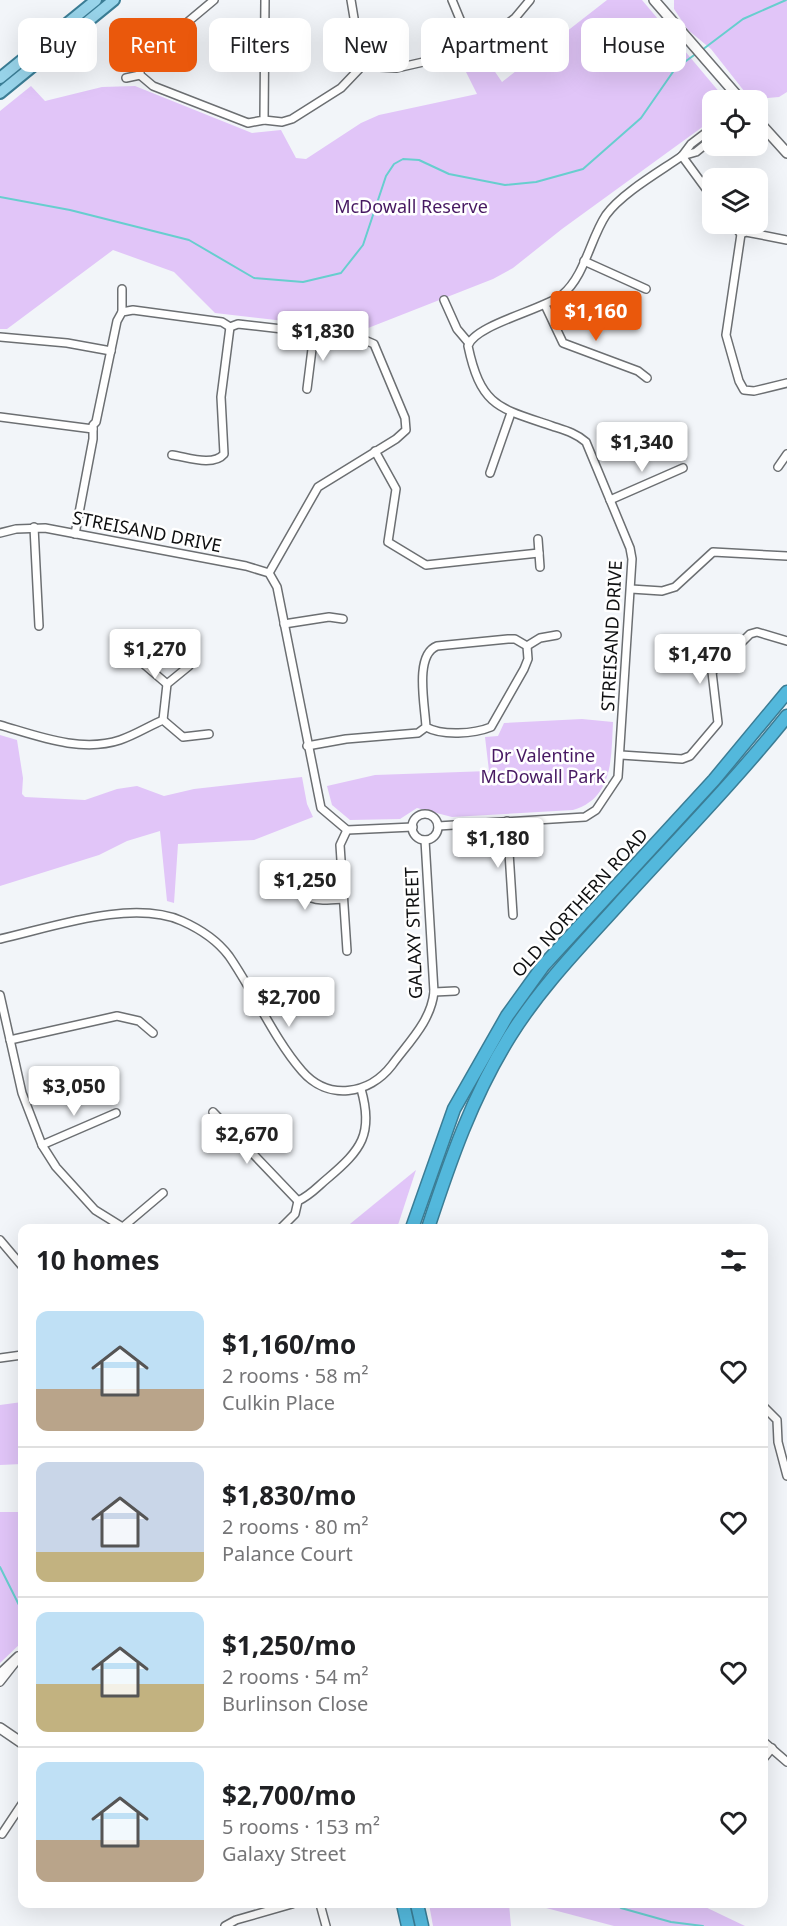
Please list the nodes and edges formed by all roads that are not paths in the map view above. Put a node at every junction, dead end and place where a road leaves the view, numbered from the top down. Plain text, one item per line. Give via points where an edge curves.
1 (96, 0) edge
2 (114, 0) edge
3 (214, 0) edge
4 (265, 0) edge
5 (351, 0) edge
6 (452, 0) edge
7 (530, 0) edge
8 (655, 0) edge
9 (354, 18) edge
10 (459, 18) edge
11 (515, 18) edge
12 (356, 72) edge
13 (140, 75) junction
14 (0, 78) edge
15 (126, 78) dead end
16 (733, 90) edge
17 (0, 93) edge
18 (264, 120) junction
19 (768, 133) edge
20 (702, 136) edge
21 (702, 147) edge
22 (787, 153) edge
23 (681, 156) junction
24 (702, 184) edge
25 (741, 234) edge
26 (756, 234) edge
27 (787, 240) edge
28 (584, 261) junction
29 (122, 289) dead end
30 (646, 289) dead end
31 (444, 300) dead end
32 (545, 305) junction
33 (122, 312) junction
34 (230, 327) junction
35 (314, 333) junction
36 (0, 337) edge
37 (468, 342) junction
38 (111, 351) junction
39 (647, 378) dead end
40 (787, 383) edge
41 (308, 389) dead end
42 (511, 413) junction
43 (0, 417) edge
44 (93, 429) junction
45 (375, 451) junction
46 (787, 454) edge
47 (172, 455) dead end
48 (778, 467) dead end
49 (683, 468) dead end
50 (490, 473) dead end
51 (610, 500) junction
52 (34, 527) junction
53 (0, 533) edge
54 (75, 534) junction
55 (538, 539) dead end
56 (539, 553) junction
57 (787, 556) edge
58 (540, 567) dead end
59 (269, 573) junction
60 (631, 588) junction
61 (343, 619) dead end
62 (284, 624) junction
63 (39, 626) dead end
64 (557, 635) dead end
65 (787, 641) edge
66 (527, 646) junction
67 (132, 654) dead end
68 (189, 666) dead end
69 (167, 684) junction
70 (787, 692) edge
71 (787, 716) edge
72 (163, 720) junction
73 (0, 725) edge
74 (426, 727) junction
75 (209, 734) dead end
76 (307, 746) junction
77 (621, 755) junction
78 (507, 821) junction
79 (438, 826) junction
80 (412, 827) junction
81 (347, 830) junction
82 (425, 840) junction
83 (289, 876) dead end
84 (343, 899) junction
85 (513, 915) dead end
86 (0, 939) edge
87 (347, 951) dead end
88 (455, 991) dead end
89 (434, 992) junction
90 (0, 995) edge
91 (153, 1033) dead end
92 (10, 1040) junction
93 (361, 1089) junction
94 (213, 1112) dead end
95 (116, 1113) dead end
96 (42, 1145) junction
97 (164, 1193) dead end
98 (298, 1201) junction
99 (116, 1224) edge
100 (128, 1224) edge
101 (285, 1224) edge
102 (413, 1224) edge
103 (429, 1224) edge
104 (0, 1240) edge
105 (18, 1261) edge
106 (18, 1356) edge
107 (0, 1358) edge
108 (768, 1411) edge
109 (787, 1476) edge
110 (18, 1657) edge
111 (18, 1658) edge
112 (0, 1673) edge
113 (0, 1682) edge
114 (0, 1728) edge
115 (18, 1740) edge
116 (768, 1745) edge
117 (772, 1748) junction
118 (768, 1753) edge
119 (787, 1762) edge
120 (18, 1810) edge
121 (2, 1834) dead end
122 (278, 1908) edge
123 (321, 1908) edge
124 (404, 1908) edge
125 (418, 1908) edge
126 (225, 1926) edge
127 (326, 1926) edge
128 (408, 1926) edge
129 (423, 1926) edge

1 - 14 main road
2 - 17 main road
3 - 13 street via 147,56 140,64
4 - 18 street
5 - 9 street
6 - 10 street
7 - 11 street
8 - 16 main road
12 - 18 street via 341,88 291,119
13 - 15 street
13 - 18 street via 153,86 242,122
19 - 22 main road
20 - 23 street
21 - 23 street
23 - 24 street
23 - 28 street via 608,213
25 - 40 street via 726,335 739,381 747,391
26 - 27 street
28 - 30 street
28 - 32 street via 567,290
29 - 33 street
31 - 37 street, STREISAND DRIVE via 457,329
32 - 37 street via 474,335
32 - 39 street via 563,343
33 - 34 street via 133,310 222,322
33 - 38 street
34 - 35 street via 238,324
34 - 47 street via 221,397 224,454 210,461
35 - 41 street
35 - 45 street via 360,338 374,344 407,427
36 - 38 street
37 - 42 street, STREISAND DRIVE via 488,398
38 - 44 street
42 - 50 street
42 - 51 street, STREISAND DRIVE via 581,438 589,448
43 - 44 street
44 - 54 street
45 - 56 street via 396,489 388,542 419,562 426,565
45 - 59 street via 314,492
46 - 48 street
49 - 51 street
51 - 60 street, STREISAND DRIVE via 632,559
52 - 53 street, STREISAND DRIVE
52 - 54 street, STREISAND DRIVE
52 - 63 street
54 - 59 street, STREISAND DRIVE
55 - 56 street
56 - 58 street
57 - 60 street via 719,550 669,590
59 - 62 street via 276,581
60 - 77 street, STREISAND DRIVE
61 - 62 street via 329,617
62 - 76 street
64 - 66 street via 540,638
65 - 77 street via 757,632 750,634 715,668 711,678 718,723 690,756 682,759
66 - 74 street via 524,669 492,727 447,732
66 - 74 street via 508,639 437,646 427,652 423,663
67 - 69 street
68 - 69 street
69 - 72 street
70 - 102 highway, OLD NORTHERN ROAD via 714,780 543,966 507,1016 454,1109
71 - 103 highway, OLD NORTHERN ROAD via 533,1002 496,1059 467,1117
72 - 73 street via 120,740 99,744 57,741
72 - 75 street via 183,737
74 - 76 street via 418,733
76 - 81 street via 321,808
77 - 78 street, STREISAND DRIVE via 615,785 590,815
78 - 79 street, STREISAND DRIVE
78 - 85 street
79 - 80 street, STREISAND DRIVE via 434,817 424,814 416,818
79 - 82 street via 435,836
80 - 81 street, STREISAND DRIVE
80 - 82 street
81 - 84 street via 340,846
82 - 89 street, GALAXY STREET
83 - 84 street via 310,900
84 - 87 street
86 - 93 street via 132,911 156,912 181,920 202,931 228,955 303,1071 326,1088 344,1092
88 - 89 street
89 - 93 street, GALAXY STREET via 423,1025 388,1071 374,1084
90 - 92 street
91 - 92 street via 139,1021 117,1016
92 - 96 street via 22,1093
93 - 98 street via 367,1126 363,1142 312,1195
94 - 98 street
95 - 96 street
96 - 99 street via 56,1167 95,1210
97 - 100 street
98 - 101 street via 295,1215
104 - 105 street
106 - 107 street
108 - 109 street via 777,1420
110 - 112 street
111 - 113 street
114 - 115 main road
116 - 117 street
117 - 118 street
117 - 119 street
120 - 121 street
122 - 126 street
123 - 127 street
124 - 128 highway
125 - 129 highway

